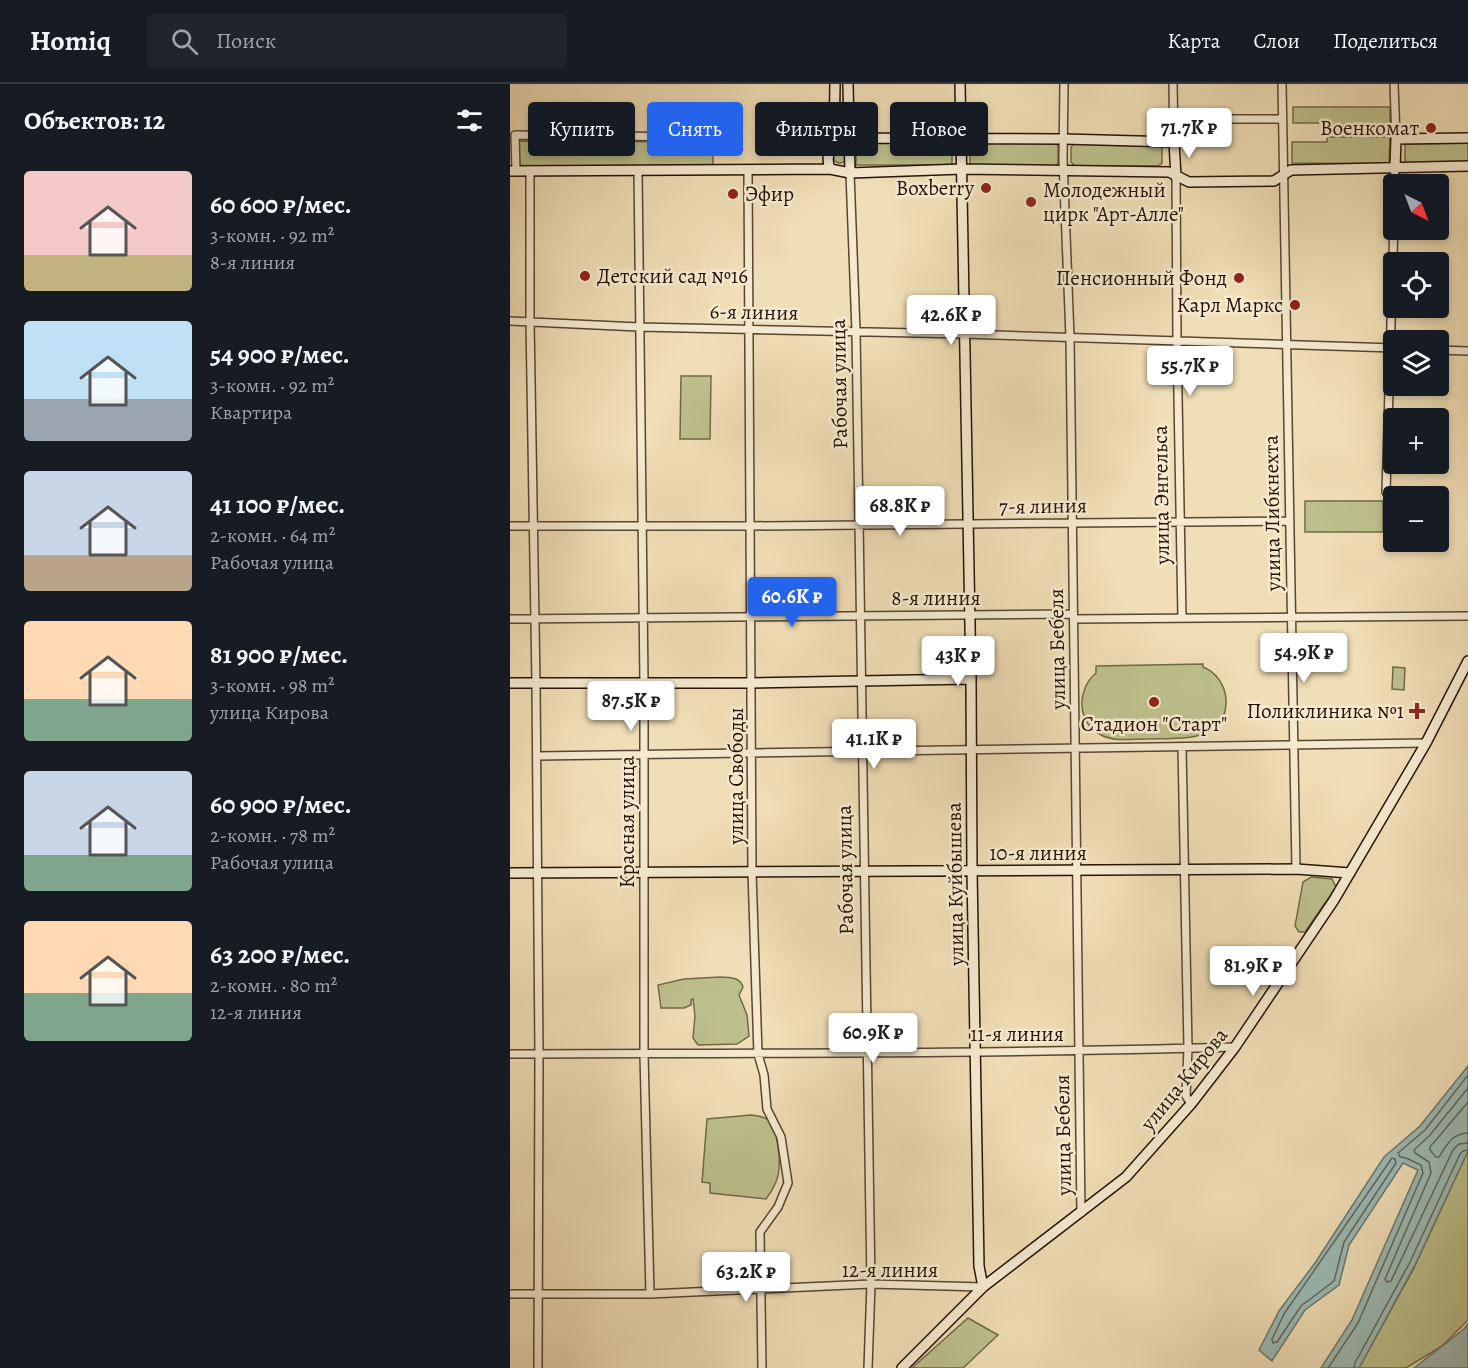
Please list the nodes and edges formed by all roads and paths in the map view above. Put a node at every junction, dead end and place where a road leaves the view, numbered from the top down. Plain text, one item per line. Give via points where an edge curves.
1 (835, 84) edge
2 (848, 84) edge
3 (960, 84) edge
4 (1064, 84) edge
5 (1173, 84) edge
6 (1282, 84) edge
7 (1394, 84) edge
8 (835, 102) edge
9 (849, 102) edge
10 (961, 102) edge
11 (1174, 119) junction
12 (1282, 119) junction
13 (647, 136) edge
14 (988, 138) edge
15 (1468, 138) edge
16 (1064, 139) junction
17 (1396, 139) junction
18 (1174, 142) junction
19 (828, 156) edge
20 (850, 156) edge
21 (962, 156) edge
22 (1468, 166) edge
23 (1395, 168) junction
24 (830, 169) junction
25 (962, 169) junction
26 (638, 170) junction
27 (748, 170) junction
28 (513, 171) edge
29 (530, 171) junction
30 (1064, 171) junction
31 (850, 172) junction
32 (1283, 174) junction
33 (1395, 174) edge
34 (1176, 177) junction
35 (1394, 240) edge
36 (510, 321) edge
37 (530, 321) junction
38 (639, 327) junction
39 (748, 328) junction
40 (1392, 330) edge
41 (856, 331) junction
42 (964, 334) junction
43 (1070, 337) junction
44 (1177, 340) junction
45 (1286, 344) junction
46 (1383, 348) edge
47 (1449, 350) edge
48 (1468, 351) edge
49 (1390, 396) edge
50 (1386, 486) edge
51 (1289, 521) junction
52 (1071, 522) junction
53 (1179, 522) junction
54 (968, 524) junction
55 (858, 525) junction
56 (510, 526) edge
57 (533, 526) junction
58 (641, 526) junction
59 (749, 526) junction
60 (860, 614) junction
61 (970, 614) junction
62 (751, 616) junction
63 (1468, 616) edge
64 (1073, 617) junction
65 (1291, 617) junction
66 (535, 618) junction
67 (1182, 618) junction
68 (510, 619) edge
69 (642, 619) junction
70 (1468, 661) edge
71 (971, 680) junction
72 (644, 682) junction
73 (861, 682) junction
74 (510, 683) edge
75 (536, 683) junction
76 (752, 683) junction
77 (1426, 743) junction
78 (1182, 747) junction
79 (1293, 748) junction
80 (1075, 749) junction
81 (972, 750) junction
82 (862, 752) junction
83 (752, 753) junction
84 (644, 755) junction
85 (537, 756) junction
86 (1296, 869) junction
87 (863, 870) junction
88 (1185, 870) junction
89 (972, 871) junction
90 (1076, 871) junction
91 (752, 872) junction
92 (510, 873) edge
93 (537, 873) junction
94 (644, 873) junction
95 (1350, 873) junction
96 (1235, 1047) junction
97 (1188, 1048) junction
98 (975, 1051) junction
99 (1078, 1051) junction
100 (866, 1052) junction
101 (758, 1053) junction
102 (510, 1054) edge
103 (539, 1054) junction
104 (644, 1055) junction
105 (1191, 1104) junction
106 (1081, 1213) junction
107 (870, 1284) junction
108 (983, 1287) junction
109 (760, 1290) junction
110 (510, 1294) edge
111 (537, 1294) junction
112 (650, 1294) junction
113 (538, 1368) edge
114 (762, 1368) edge
115 (868, 1368) edge
116 (902, 1368) edge

1 - 8 street
2 - 9 street, Рабочая улица
3 - 10 street, улица Куйбышева
4 - 16 street, улица Бебеля
5 - 11 street, улица Энгельса
6 - 12 street, улица Либкнехта
7 - 17 street
11 - 12 street
11 - 18 street, улица Энгельса
12 - 32 street, улица Либкнехта
13 - 28 street via 515,135
14 - 16 street
15 - 17 street
16 - 18 street
16 - 30 street, улица Бебеля
17 - 23 street
18 - 34 street, улица Энгельса
19 - 24 street
20 - 31 street, Рабочая улица
21 - 25 street, улица Куйбышева
22 - 23 street
23 - 32 street via 1291,170
23 - 33 street
24 - 27 street
24 - 31 street
25 - 30 street
25 - 31 street
25 - 42 street, улица Куйбышева
26 - 27 street
26 - 29 street
26 - 38 street, Красная улица
27 - 39 street, улица Свободы
28 - 29 street
29 - 37 street
30 - 34 street via 1169,172
30 - 43 street, улица Бебеля
31 - 41 street, Рабочая улица
32 - 34 street via 1274,181 1189,182
32 - 45 street, улица Либкнехта
34 - 44 street, улица Энгельса
35 - 40 street
36 - 37 street, 6-я линия
37 - 38 street, 6-я линия
37 - 57 street
38 - 39 street, 6-я линия
38 - 58 street, Красная улица
39 - 41 street, 6-я линия
39 - 59 street, улица Свободы
41 - 42 street, 6-я линия
41 - 55 street, Рабочая улица
42 - 43 street, 6-я линия
42 - 54 street, улица Куйбышева
43 - 44 street, 6-я линия
43 - 52 street, улица Бебеля
44 - 45 street, 6-я линия
44 - 53 street, улица Энгельса
45 - 46 street, 6-я линия
45 - 51 street, улица Либкнехта
47 - 48 street
49 - 50 street
51 - 53 street, 7-я линия
51 - 65 street, улица Либкнехта
52 - 53 street, 7-я линия
52 - 54 street, 7-я линия
52 - 64 street, улица Бебеля
53 - 67 street, улица Энгельса
54 - 55 street, 7-я линия
54 - 61 street, улица Куйбышева
55 - 59 street, 7-я линия
55 - 60 street, Рабочая улица
56 - 57 street, 7-я линия
57 - 58 street, 7-я линия
57 - 66 street
58 - 59 street, 7-я линия
58 - 69 street, Красная улица
59 - 62 street, улица Свободы
60 - 61 street, 8-я линия
60 - 62 street, 8-я линия
60 - 73 street, Рабочая улица
61 - 64 street, 8-я линия
61 - 71 street, улица Куйбышева
62 - 69 street, 8-я линия
62 - 76 street, улица Свободы
63 - 65 street, 8-я линия
64 - 67 street, 8-я линия
64 - 80 street, улица Бебеля
65 - 67 street, 8-я линия
65 - 79 street, улица Либкнехта
66 - 68 street, 8-я линия
66 - 69 street, 8-я линия
66 - 75 street
69 - 72 street, Красная улица
70 - 77 street, улица Кирова
71 - 73 street
71 - 81 street, улица Куйбышева
72 - 75 street
72 - 76 street
72 - 84 street, Красная улица
73 - 76 street
73 - 82 street, Рабочая улица
74 - 75 street
75 - 85 street
76 - 83 street, улица Свободы
77 - 79 street
77 - 95 street, улица Кирова
78 - 79 street
78 - 80 street
78 - 88 street
79 - 86 street
80 - 81 street
80 - 90 street, улица Бебеля
81 - 82 street
81 - 89 street, улица Куйбышева
82 - 83 street
82 - 87 street, Рабочая улица
83 - 84 street
83 - 91 street, улица Свободы
84 - 85 street
84 - 94 street, Красная улица
85 - 93 street
86 - 88 street, 10-я линия
86 - 95 street, 10-я линия
87 - 89 street, 10-я линия
87 - 91 street, 10-я линия
87 - 100 street, Рабочая улица
88 - 90 street, 10-я линия
88 - 97 street
89 - 90 street, 10-я линия
89 - 98 street, улица Куйбышева
90 - 99 street, улица Бебеля
91 - 94 street, 10-я линия
91 - 101 street, улица Свободы
92 - 93 street, 10-я линия
93 - 94 street, 10-я линия
93 - 103 street
94 - 104 street, Красная улица
95 - 96 street, улица Кирова
96 - 97 street, 11-я линия
96 - 105 street, улица Кирова
97 - 99 street, 11-я линия
97 - 105 street via 1186,1096
98 - 99 street, 11-я линия
98 - 100 street, 11-я линия
98 - 108 street, улица Куйбышева via 979,1266
99 - 106 street, улица Бебеля
100 - 101 street, 11-я линия
100 - 107 street, Рабочая улица
101 - 104 street, 11-я линия
101 - 109 street, улица Свободы via 767,1108 781,1137 788,1183 778,1207 760,1232
102 - 103 street, 11-я линия
103 - 104 street, 11-я линия
103 - 111 street
104 - 112 street, Красная улица
105 - 106 street, улица Кирова via 1126,1177
106 - 108 street, улица Кирова
107 - 108 street, 12-я линия
107 - 109 street, 12-я линия
107 - 115 street, Рабочая улица
108 - 116 street, улица Кирова
109 - 112 street, 12-я линия
109 - 114 street, улица Свободы
110 - 111 street, 12-я линия
111 - 112 street, 12-я линия
111 - 113 street

